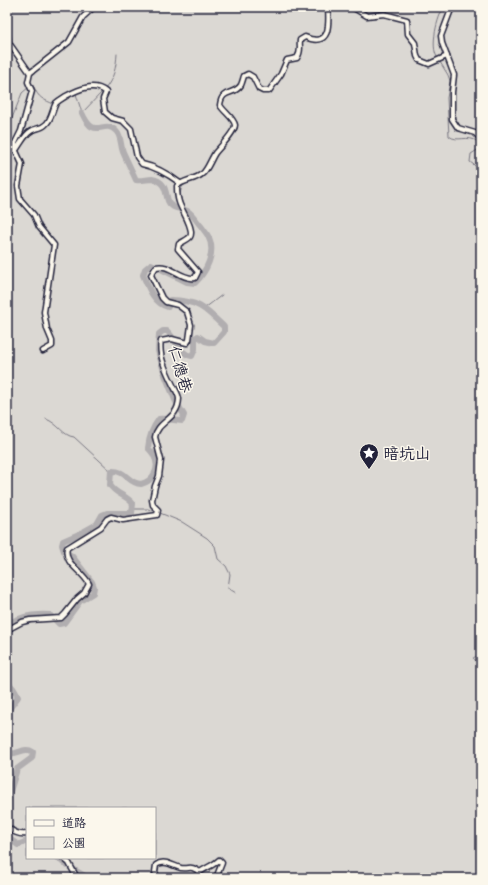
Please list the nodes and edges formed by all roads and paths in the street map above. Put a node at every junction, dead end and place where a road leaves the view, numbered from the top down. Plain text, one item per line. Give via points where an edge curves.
1 (94, 7) edge
2 (328, 7) edge
3 (352, 7) edge
4 (452, 7) edge
5 (7, 33) edge
6 (447, 56) junction
7 (30, 73) junction
8 (481, 139) edge
9 (16, 151) junction
10 (180, 183) junction
11 (43, 351) dead end
12 (7, 630) edge
13 (7, 827) edge
14 (26, 834) edge
15 (64, 859) edge
16 (77, 878) edge
17 (158, 878) edge
18 (216, 878) edge

1 - 7 street via 83,17 70,42
2 - 10 street via 329,28 324,37 313,40 305,37 300,40 299,56 286,60 281,74 268,91 259,89 253,77 248,74 236,90 221,98 220,105 235,125 233,132 210,160 203,174
3 - 6 street via 367,16 384,14 407,20 408,34 415,43 419,60 429,64
4 - 6 street via 441,36
5 - 7 street via 9,43
6 - 8 street via 454,75 452,119 458,128 475,133
7 - 9 street via 30,101 16,143
9 - 10 street via 30,131 49,122 57,103 74,91 85,87 97,87 106,92 103,99 105,112 112,118 123,121 131,129 137,156 142,164 153,166
9 - 11 street via 22,164 18,186 20,199 54,245 44,312 52,346
10 - 12 street, 仁德巷 via 177,186 177,196 191,232 189,238 179,244 178,249 198,274 194,278 188,278 161,265 156,267 151,275 162,298 187,312 191,326 190,340 186,343 173,339 161,341 160,344 162,357 179,398 174,414 160,426 154,437 161,460 152,500 158,510 157,514 123,520 110,517 101,527 67,548 69,561 89,584 84,593 58,619 30,620
13 - 14 street via 15,833
15 - 16 street via 73,868
17 - 18 street via 155,872 159,863 182,868 192,867 200,872 220,860 222,863

